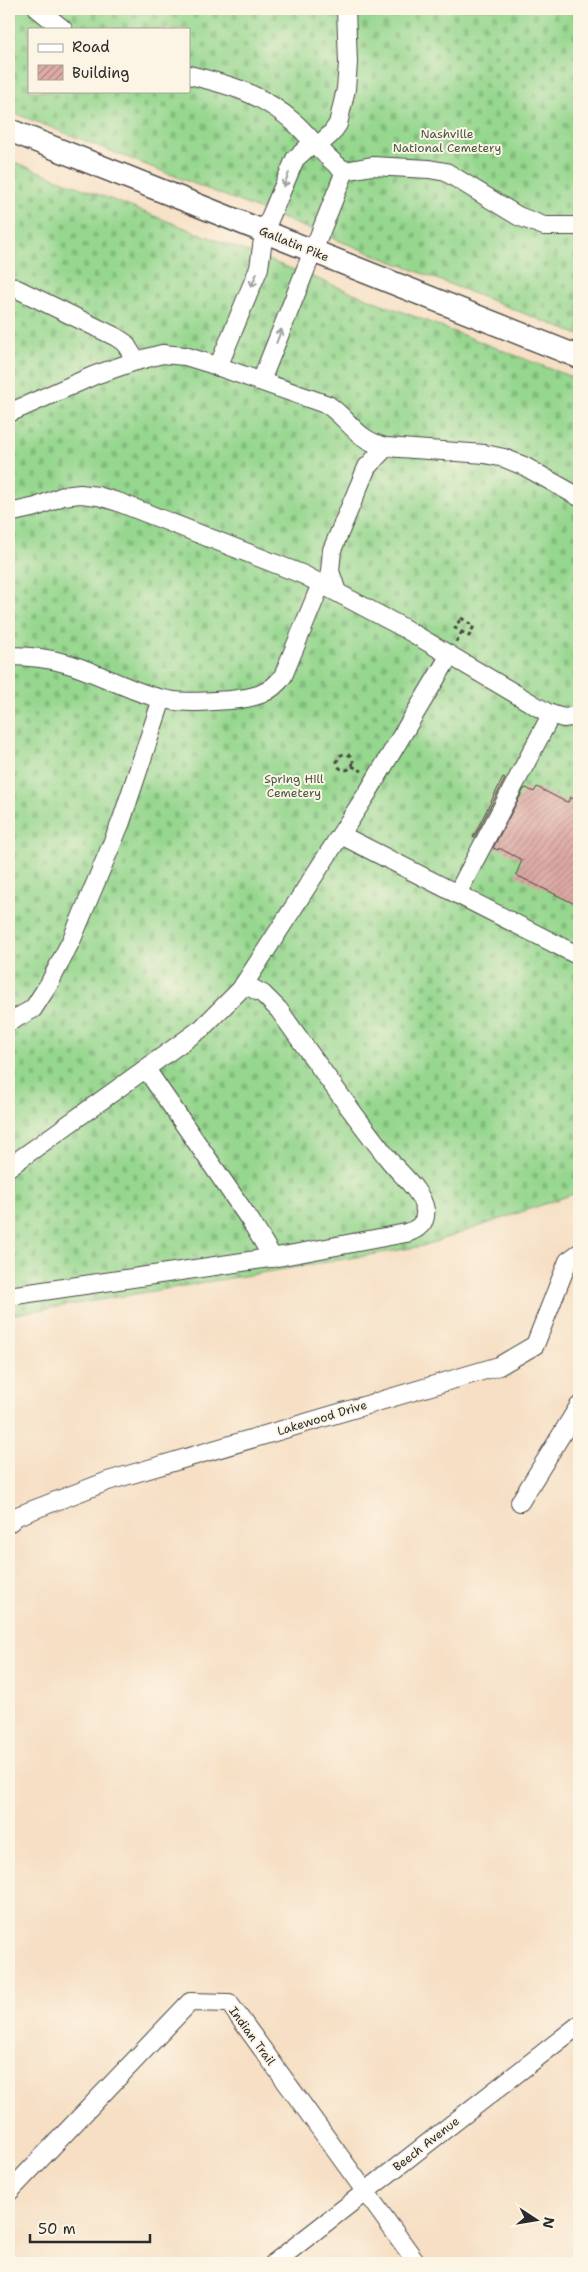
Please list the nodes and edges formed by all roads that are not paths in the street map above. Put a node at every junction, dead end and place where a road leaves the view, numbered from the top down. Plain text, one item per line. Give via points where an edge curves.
1 (38, 9) edge
2 (346, 9) edge
3 (62, 28) edge
4 (190, 75) edge
5 (9, 130) edge
6 (316, 144) junction
7 (345, 171) junction
8 (579, 226) edge
9 (264, 232) junction
10 (312, 251) junction
11 (9, 286) edge
12 (579, 357) edge
13 (136, 360) junction
14 (218, 367) junction
15 (261, 381) junction
16 (9, 413) edge
17 (386, 447) junction
18 (579, 497) edge
19 (9, 513) edge
20 (321, 584) junction
21 (337, 592) junction
22 (450, 655) junction
23 (9, 656) edge
24 (162, 699) junction
25 (551, 714) junction
26 (579, 716) edge
27 (341, 835) junction
28 (457, 894) junction
29 (579, 956) edge
30 (244, 984) junction
31 (9, 1022) edge
32 (146, 1069) junction
33 (9, 1167) edge
34 (579, 1253) edge
35 (273, 1258) junction
36 (9, 1296) edge
37 (579, 1406) edge
38 (520, 1502) dead end
39 (9, 1523) edge
40 (579, 2025) edge
41 (9, 2192) edge
42 (364, 2192) junction
43 (274, 2263) edge
44 (417, 2263) edge

1 - 3 street
2 - 6 street via 348,63 344,97 335,129
4 - 6 street via 258,96 296,124
5 - 9 main road, Gallatin Pike
6 - 7 street via 330,161
6 -> 9 street via 295,159
7 - 8 street via 372,166 446,172 518,216 544,226
7 - 10 street
9 - 10 main road, Gallatin Pike
9 -> 14 street via 259,268
10 - 12 main road, Gallatin Pike
15 -> 10 street
11 - 13 street via 116,337 125,343
13 - 14 street via 171,354
13 - 16 street
14 - 15 street
15 - 17 street via 328,405 342,415 359,436 372,444
17 - 18 street via 504,458
17 - 21 street via 367,467 332,550 330,572
19 - 20 street via 63,496 98,496 258,556
20 - 21 street
20 - 24 street via 286,669 274,687 241,699 184,702
21 - 22 street
22 - 25 street
22 - 27 street
23 - 24 street via 51,659
24 - 31 street via 121,822 72,939 33,1009
25 - 26 street via 563,718
25 - 28 street
27 - 28 street
27 - 30 street
28 - 29 street
30 - 32 street via 202,1028
30 - 35 street via 263,994 279,1010 390,1160 416,1190 425,1209 423,1222 414,1230
32 - 33 street
32 - 35 street
34 - 39 street, Lakewood Drive via 568,1261 535,1345 499,1366 108,1481 17,1516
35 - 36 street
37 - 38 street
40 - 42 street, Beech Avenue
41 - 42 street, Indian Trail via 190,2002 229,2003
42 - 43 street, Beech Avenue
42 - 44 street, Indian Trail

